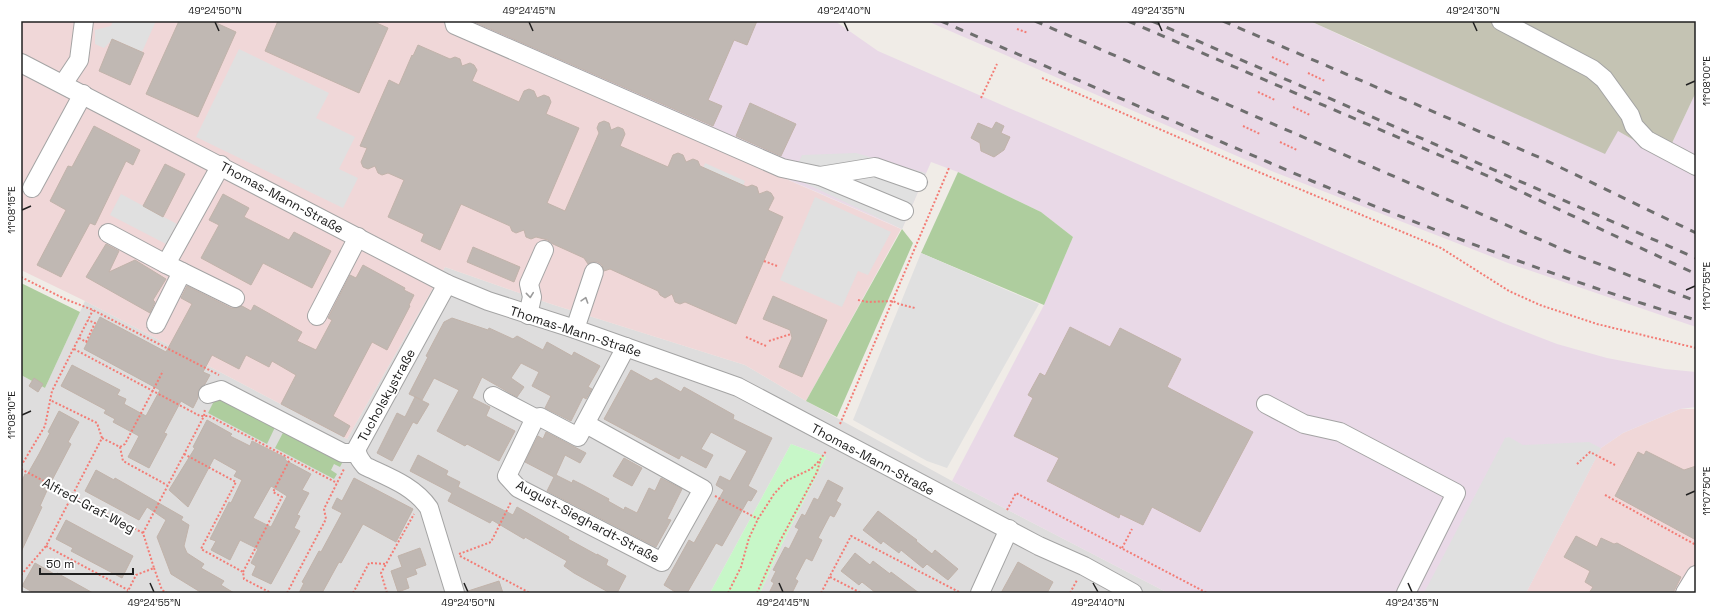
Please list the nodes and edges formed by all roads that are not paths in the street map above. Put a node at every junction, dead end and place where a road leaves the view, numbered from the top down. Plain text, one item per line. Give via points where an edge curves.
1 (84, 21) edge
2 (454, 21) edge
3 (1501, 21) edge
4 (21, 62) edge
5 (63, 84) junction
6 (83, 94) junction
7 (221, 165) junction
8 (1696, 166) edge
9 (820, 176) junction
10 (918, 182) dead end
11 (32, 188) dead end
12 (904, 211) dead end
13 (108, 233) dead end
14 (358, 237) junction
15 (544, 250) dead end
16 (174, 268) junction
17 (594, 272) dead end
18 (447, 284) junction
19 (235, 298) dead end
20 (528, 315) junction
21 (317, 316) dead end
22 (156, 324) dead end
23 (575, 329) junction
24 (626, 347) junction
25 (208, 394) road end
26 (493, 396) dead end
27 (1266, 404) dead end
28 (535, 418) junction
29 (586, 424) junction
30 (356, 453) junction
31 (1009, 529) junction
32 (1696, 575) edge
33 (455, 593) edge
34 (980, 593) edge
35 (1133, 593) edge
36 (1406, 593) edge
37 (1685, 593) edge

1 - 5 street via 79,60
2 - 9 street via 455,24 476,34 782,168
3 - 8 street via 1592,69 1604,79 1630,115 1634,126 1647,140
4 - 5 street, Thomas-Mann-Straße
5 - 6 street, Thomas-Mann-Straße
6 - 7 street, Thomas-Mann-Straße
6 - 11 street
7 - 14 street, Thomas-Mann-Straße
7 - 16 street
9 - 10 street via 875,167
9 - 12 street
13 - 16 street
14 - 18 street, Thomas-Mann-Straße
14 - 21 street
15 -> 20 street via 529,284 532,298
16 - 19 street
16 - 22 street
23 -> 17 street
18 - 20 street, Thomas-Mann-Straße
18 - 30 street, Tucholskystraße
20 - 23 street, Thomas-Mann-Straße
23 - 24 street, Thomas-Mann-Straße
24 - 29 street
24 - 31 street, Thomas-Mann-Straße via 738,387
25 - 30 street via 221,390 343,452
26 - 28 street
27 - 36 street via 1304,424 1340,432 1456,492
28 - 29 street via 540,417 578,437
28 - 29 street, August-Sieghardt-Straße via 507,476 518,488 662,562 703,489
30 - 33 street, Tucholskystraße via 365,466 414,490 422,498 429,508
31 - 34 street
31 - 35 street, Thomas-Mann-Straße
32 - 37 street

